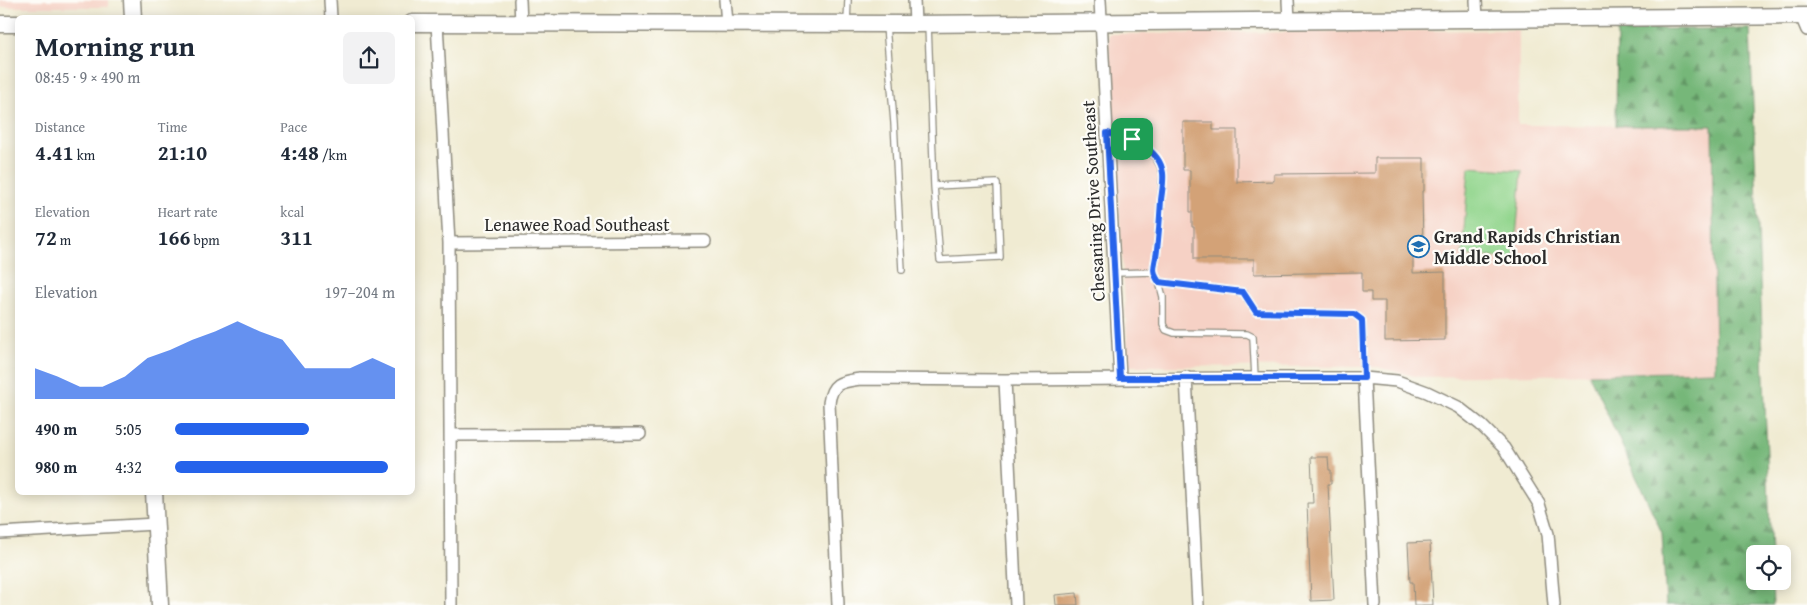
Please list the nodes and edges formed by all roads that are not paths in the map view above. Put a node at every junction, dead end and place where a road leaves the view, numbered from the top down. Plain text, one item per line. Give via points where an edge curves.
1 (132, 0) edge
2 (330, 0) edge
3 (520, 0) edge
4 (725, 0) edge
5 (848, 0) edge
6 (914, 0) edge
7 (1100, 0) edge
8 (1288, 0) edge
9 (1476, 0) edge
10 (133, 15) edge
11 (331, 15) edge
12 (1477, 19) junction
13 (1289, 21) junction
14 (1805, 21) edge
15 (1101, 22) junction
16 (415, 23) edge
17 (437, 23) junction
18 (521, 23) junction
19 (726, 23) junction
20 (921, 23) junction
21 (0, 24) edge
22 (15, 24) edge
23 (847, 24) junction
24 (886, 24) junction
25 (1107, 133) junction
26 (934, 186) junction
27 (705, 241) dead end
28 (449, 243) junction
29 (902, 270) dead end
30 (1153, 272) junction
31 (1115, 273) junction
32 (1159, 282) junction
33 (1120, 378) junction
34 (1186, 378) junction
35 (1255, 378) junction
36 (1364, 378) junction
37 (1005, 380) junction
38 (640, 434) dead end
39 (450, 435) junction
40 (154, 495) edge
41 (155, 524) junction
42 (0, 533) edge
43 (160, 605) edge
44 (451, 605) edge
45 (838, 605) edge
46 (1016, 605) edge
47 (1198, 605) edge
48 (1375, 605) edge
49 (1554, 605) edge

1 - 10 main road
2 - 11 street
3 - 18 street
4 - 19 street
5 - 23 lane
6 - 20 street
7 - 15 street, Chesaning Drive Southeast
8 - 13 street
9 - 12 street
12 - 13 main road
12 - 14 main road
13 - 15 main road
15 - 20 main road
15 - 25 street, Chesaning Drive Southeast
16 - 17 main road
17 - 18 main road
17 - 28 street
18 - 19 main road
19 - 23 main road
20 - 24 main road
20 - 26 lane
21 - 22 main road
23 - 24 main road
24 - 29 lane
25 - 30 lane via 1132,139 1147,148 1161,166 1162,194
25 - 31 street, Chesaning Drive Southeast
26 - 26 lane via 997,183 1000,257 940,260
27 - 28 street, Lenawee Road Southeast
28 - 39 street
30 - 31 lane
30 - 32 lane
31 - 33 street, Chesaning Drive Southeast
32 - 35 lane via 1164,297 1163,324 1166,330 1174,333 1247,334 1253,337
32 - 36 lane via 1243,292 1256,312 1354,314 1362,320
33 - 34 street
33 - 37 street
34 - 35 street
34 - 47 street
35 - 36 street
36 - 48 street
36 - 49 street via 1397,381 1458,407 1504,448 1539,504 1548,534
37 - 45 street via 860,379 835,386 830,403
37 - 46 street
38 - 39 street
39 - 44 street
40 - 41 main road
41 - 42 street
41 - 43 main road

